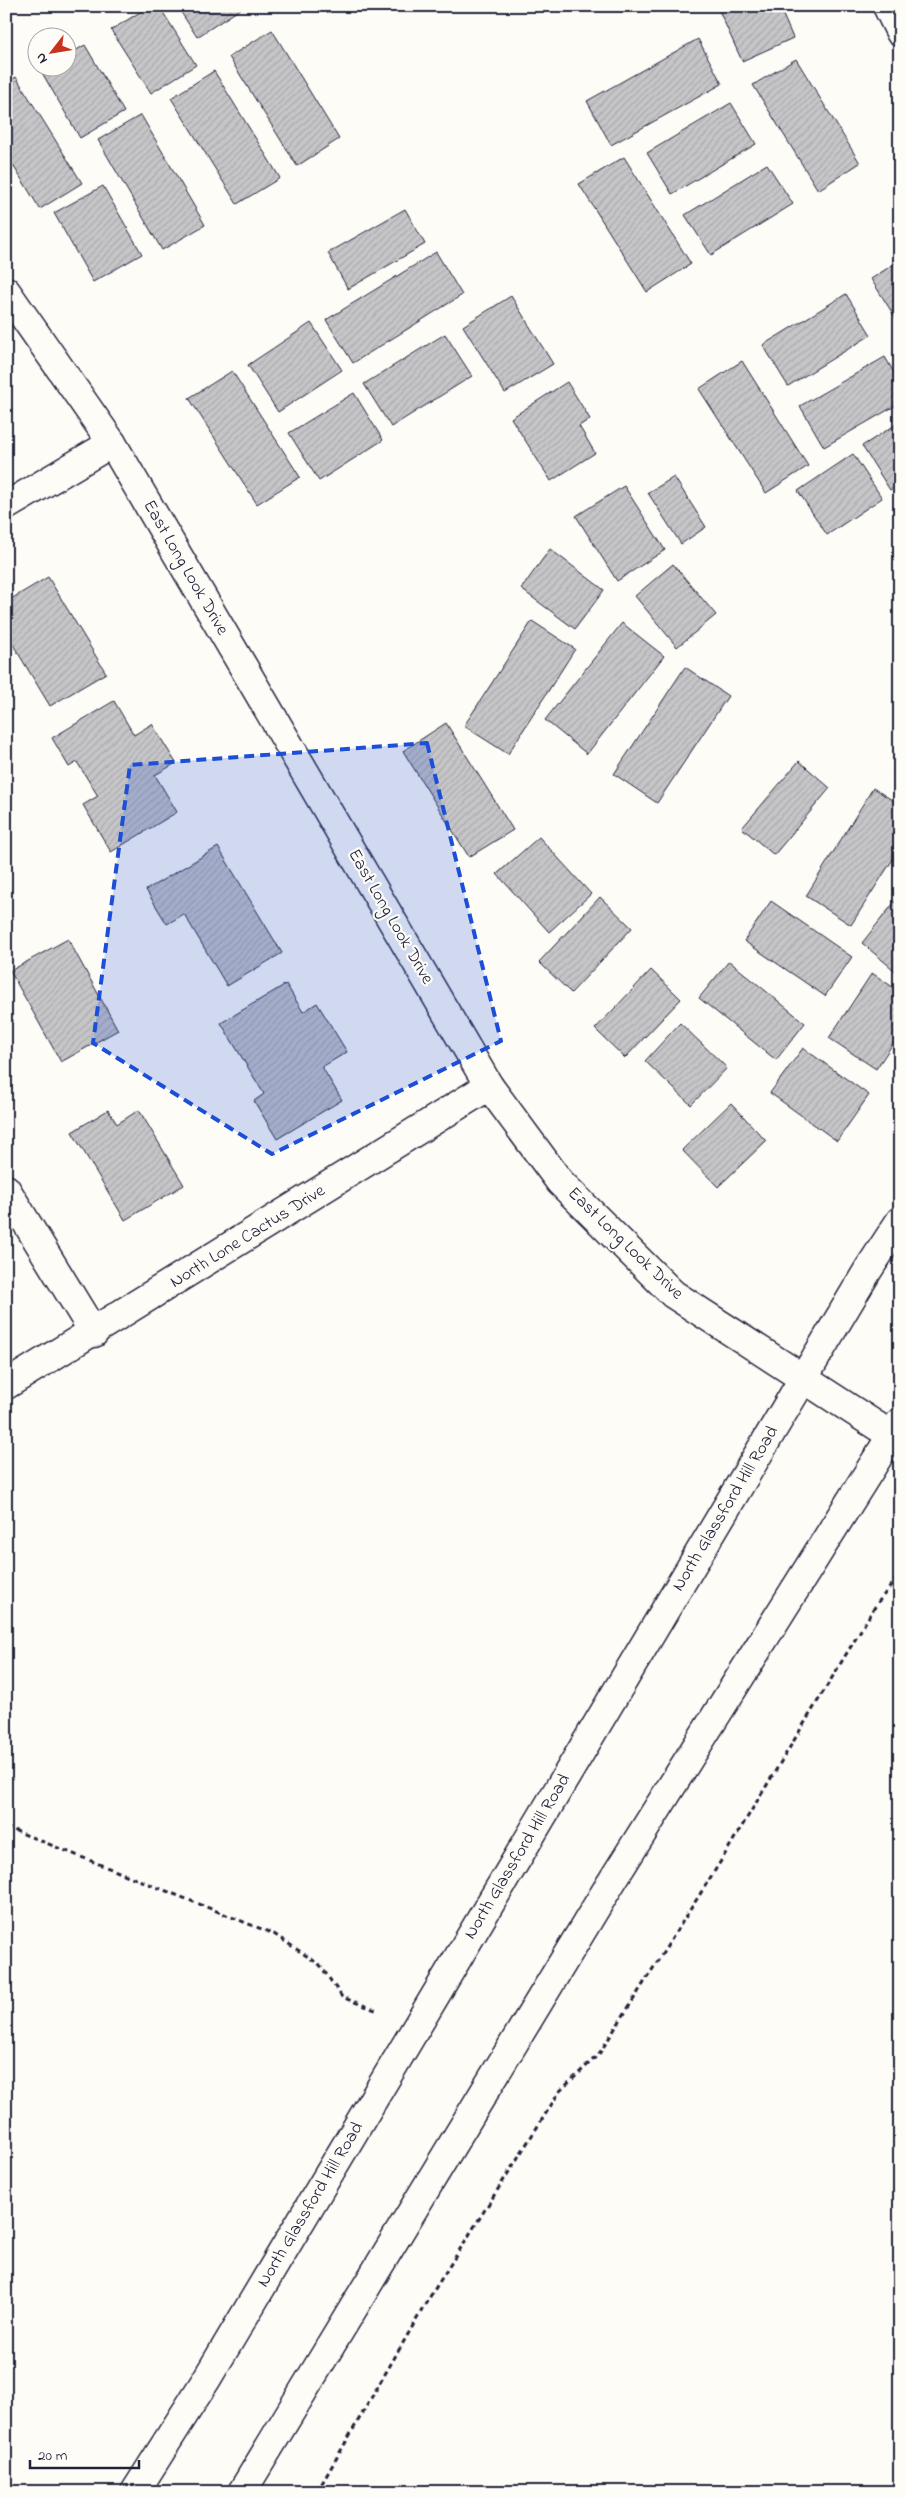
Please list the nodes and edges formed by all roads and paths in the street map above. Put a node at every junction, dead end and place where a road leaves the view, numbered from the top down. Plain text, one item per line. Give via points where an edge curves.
1 (887, 6) edge
2 (900, 32) edge
3 (6, 292) edge
4 (112, 443) junction
5 (6, 506) edge
6 (489, 1086) junction
7 (6, 1189) edge
8 (900, 1221) edge
9 (94, 1333) junction
10 (804, 1379) junction
11 (6, 1386) edge
12 (897, 1433) edge
13 (900, 1574) edge
14 (6, 1827) edge
15 (378, 2011) dead end
16 (135, 2492) edge
17 (242, 2492) edge
18 (317, 2492) edge

1 - 2 main road
3 - 4 main road, East Long Look Drive
4 - 5 main road
4 - 6 main road, East Long Look Drive
6 - 9 main road, North Lone Cactus Drive
6 - 10 main road, East Long Look Drive via 560,1182 673,1294
7 - 9 main road
8 - 10 main road, North Glassford Hill Road
9 - 11 main road, North Lone Cactus Drive
10 - 12 main road, East Long Look Drive
10 - 16 main road, North Glassford Hill Road via 206,2380
12 - 17 main road via 609,1886
13 - 18 path via 876,1606 600,2054 560,2091 426,2303
14 - 15 path via 274,1934 320,1965 342,1997

